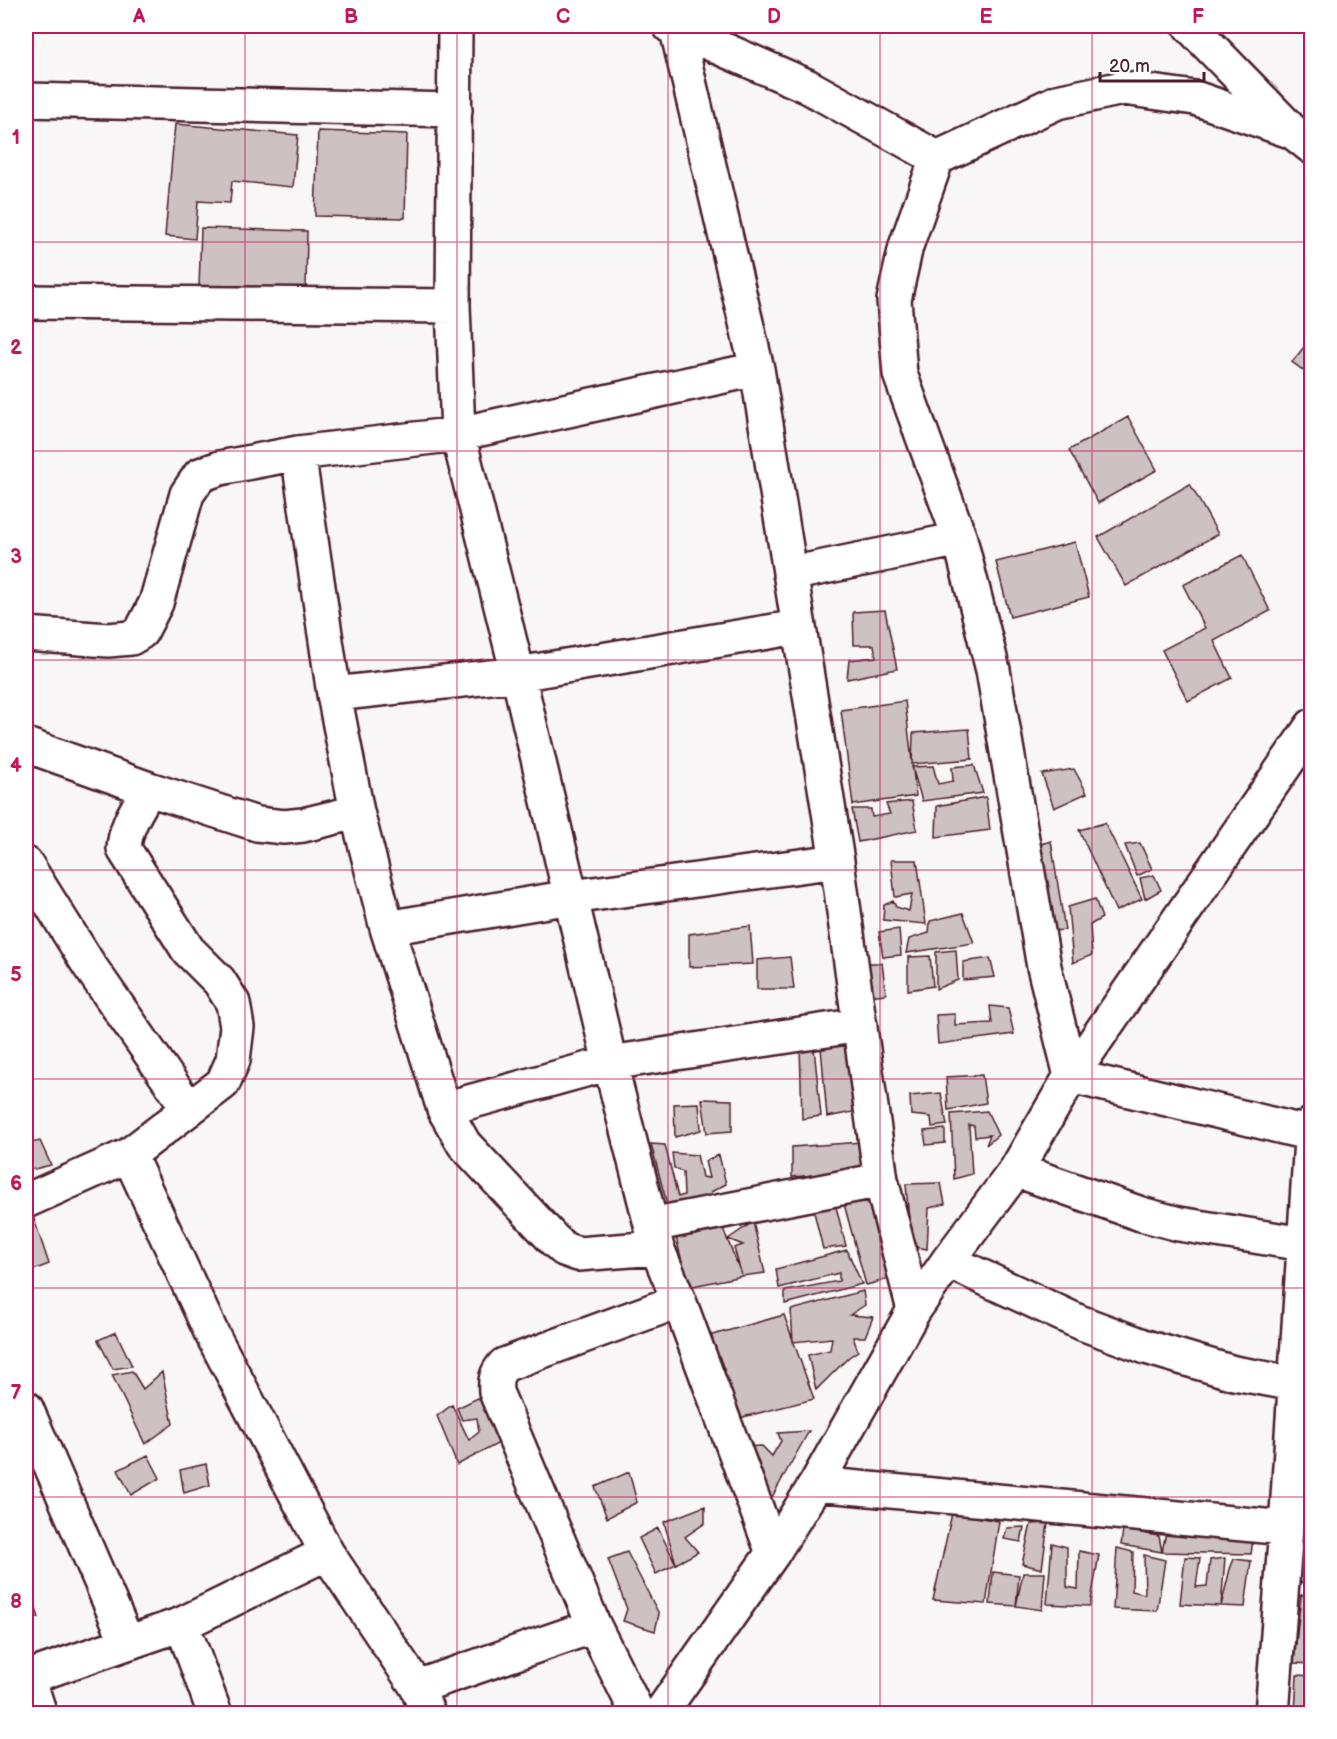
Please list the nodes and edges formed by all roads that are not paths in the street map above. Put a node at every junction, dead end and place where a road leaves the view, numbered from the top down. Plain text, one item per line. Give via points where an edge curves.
1 (455, 26) edge
2 (674, 26) edge
3 (1190, 26) edge
4 (26, 100) edge
5 (455, 110) junction
6 (1302, 140) edge
7 (937, 158) junction
8 (26, 302) edge
9 (453, 306) junction
10 (757, 369) junction
11 (458, 434) junction
12 (298, 453) junction
13 (960, 539) junction
14 (790, 574) junction
15 (798, 627) junction
16 (26, 634) edge
17 (518, 674) junction
18 (334, 694) junction
19 (1311, 726) edge
20 (26, 745) edge
21 (149, 789) junction
22 (357, 812) junction
23 (837, 861) junction
24 (26, 864) edge
25 (571, 897) junction
26 (387, 928) junction
27 (860, 1025) junction
28 (610, 1064) junction
29 (1071, 1076) junction
30 (444, 1108) junction
31 (189, 1109) junction
32 (1311, 1124) edge
33 (1311, 1134) edge
34 (129, 1155) junction
35 (1016, 1170) junction
36 (882, 1180) junction
37 (26, 1202) edge
38 (654, 1236) junction
39 (1304, 1244) junction
40 (948, 1262) junction
41 (680, 1301) junction
42 (914, 1310) junction
43 (1296, 1384) junction
44 (26, 1408) edge
45 (816, 1484) junction
46 (1286, 1528) junction
47 (327, 1553) junction
48 (772, 1553) junction
49 (182, 1624) junction
50 (594, 1626) junction
51 (128, 1642) junction
52 (27, 1678) edge
53 (423, 1700) edge
54 (40, 1713) edge
55 (215, 1713) edge
56 (638, 1713) edge
57 (660, 1713) edge
58 (1272, 1713) edge

1 - 5 street
2 - 7 street via 807,86
2 - 10 street
3 - 6 street
4 - 5 street
5 - 9 street
6 - 7 street via 1195,98 1122,88 1058,102
7 - 13 street via 906,246 894,300 900,374
8 - 9 street
9 - 11 street
10 - 11 street
10 - 14 street
11 - 12 street
11 - 17 street
12 - 16 street via 200,475 187,495 156,603 141,632 131,639
12 - 18 street
13 - 14 street
13 - 29 street via 993,670 1044,967
14 - 15 street
15 - 17 street
15 - 23 street
17 - 18 street
17 - 25 street
18 - 22 street
19 - 29 street
20 - 21 street
21 - 22 street via 257,824 284,827
21 - 31 street via 129,823 124,849 188,950 219,981 233,1003 237,1027 233,1060 223,1083
22 - 26 street
23 - 25 street
23 - 27 street
24 - 31 street via 89,965
25 - 26 street
25 - 28 street
26 - 30 street
27 - 28 street
27 - 36 street
28 - 30 street
28 - 38 street
29 - 33 street
29 - 35 street
30 - 38 street via 464,1144 564,1249 578,1254
31 - 34 street
32 - 33 street
33 - 39 street
34 - 37 street
34 - 47 street via 211,1332
35 - 39 street via 1179,1224
35 - 40 street
36 - 38 street
36 - 42 street
38 - 41 street
39 - 43 street
40 - 42 street
40 - 43 street via 1079,1322 1146,1347 1234,1373
41 - 48 street
41 - 50 street via 504,1365 495,1380 496,1392
42 - 45 street
43 - 46 street
44 - 51 street
45 - 46 street
45 - 48 street
46 - 58 street
47 - 49 street
47 - 53 street
48 - 57 street
49 - 51 street
49 - 55 street
50 - 53 street
50 - 56 street
51 - 52 street
52 - 54 street

